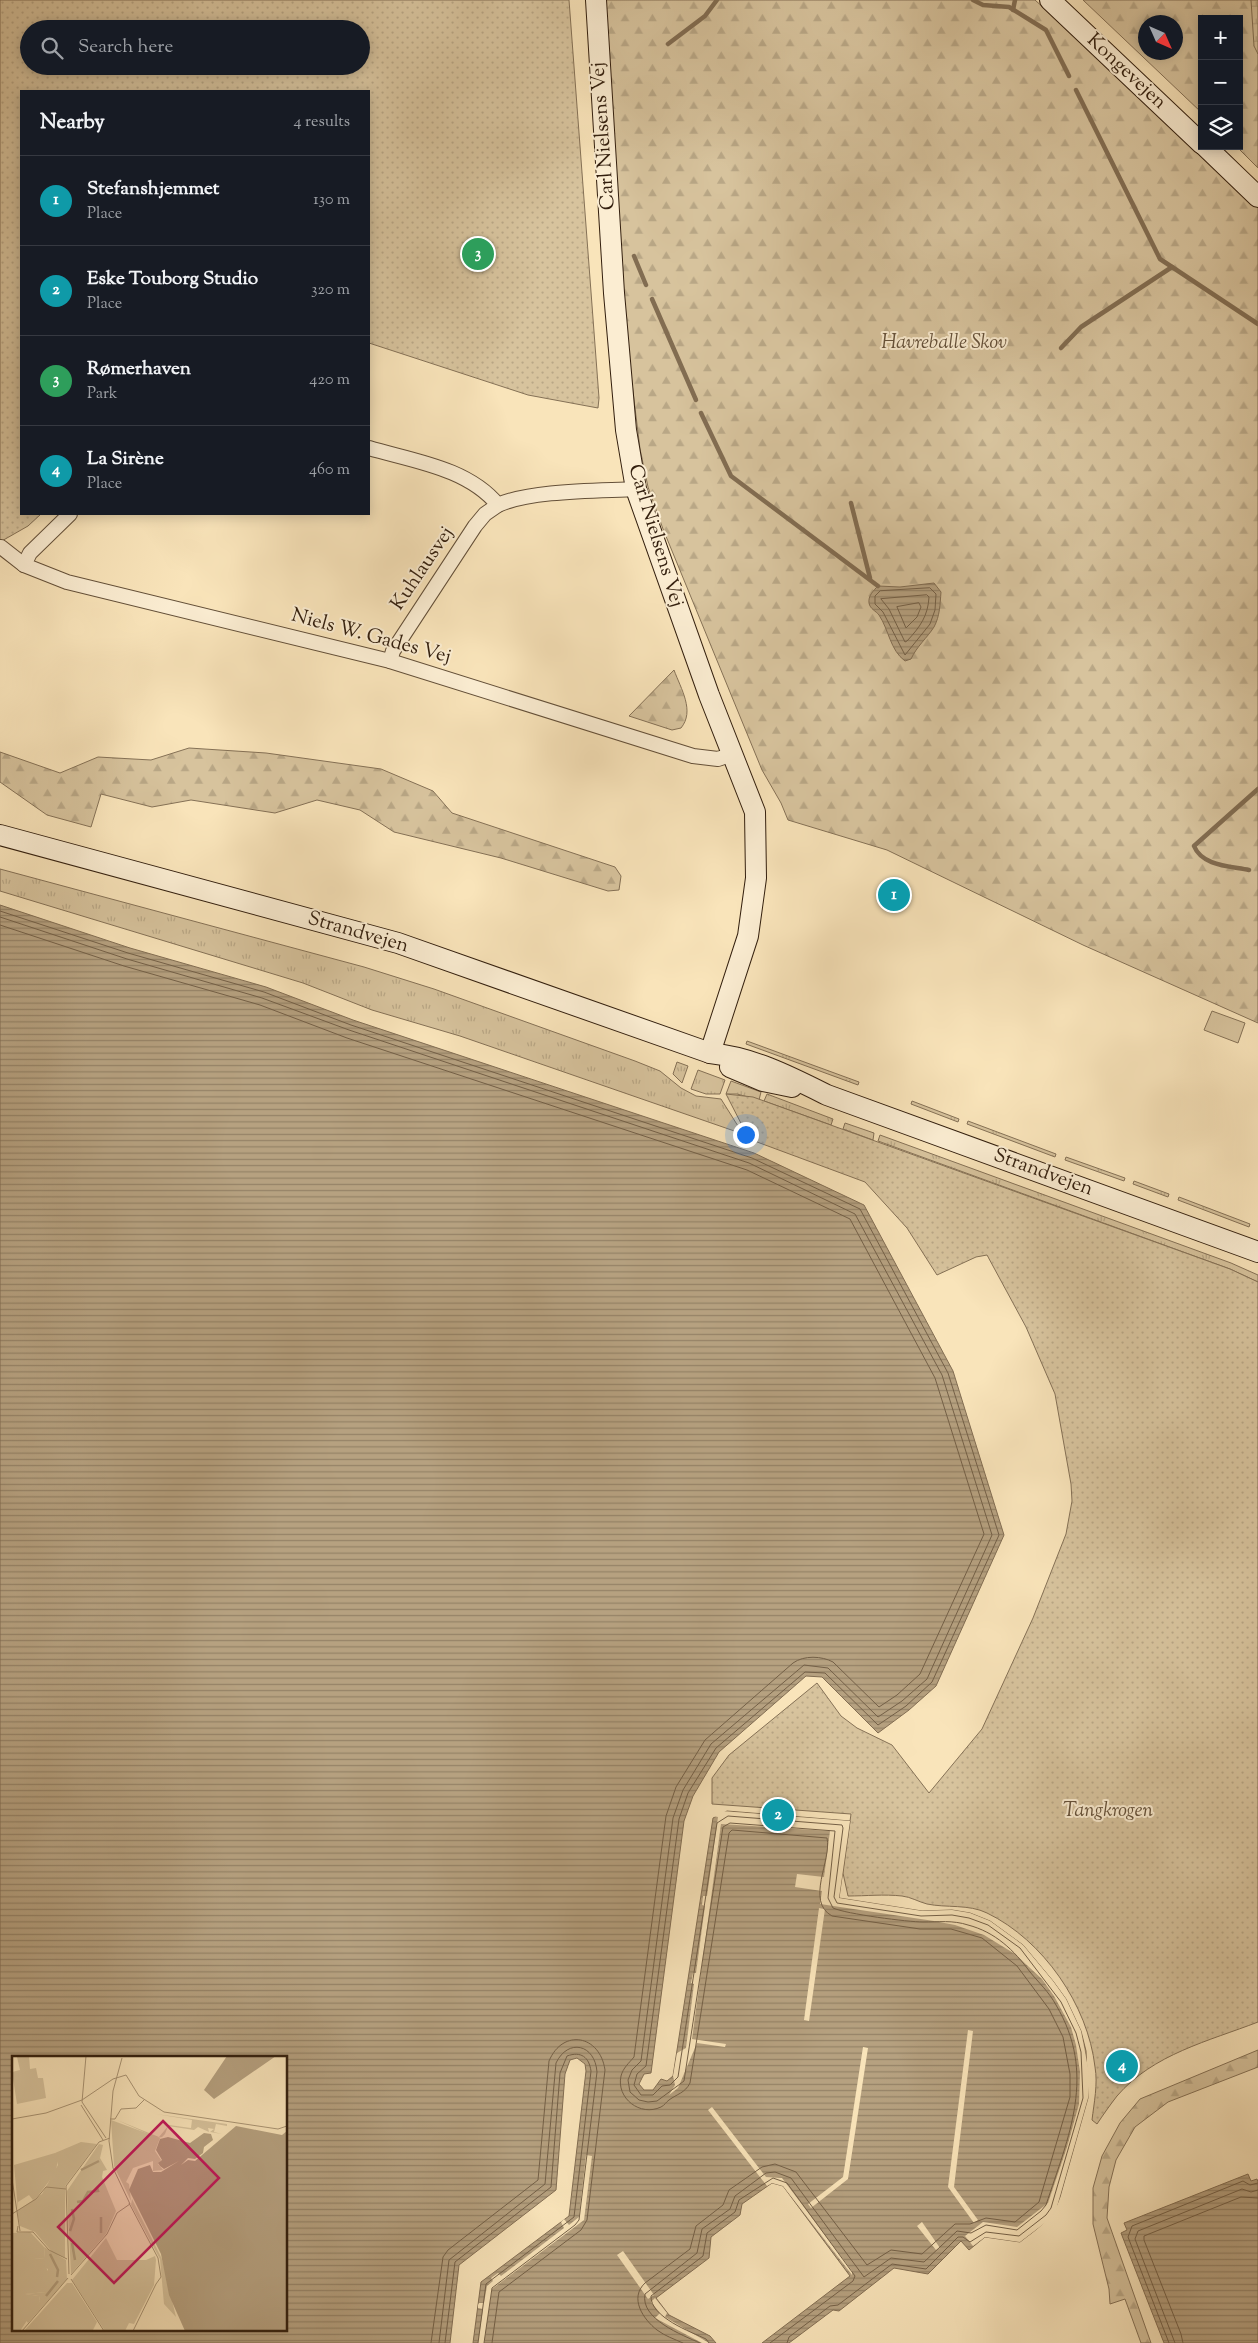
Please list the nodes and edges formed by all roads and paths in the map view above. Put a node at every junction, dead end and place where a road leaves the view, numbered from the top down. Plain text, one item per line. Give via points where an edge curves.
1 (596, 0) edge
2 (1050, 0) edge
3 (1198, 140) edge
4 (1208, 150) edge
5 (1258, 197) edge
6 (370, 448) edge
7 (636, 489) junction
8 (498, 505) junction
9 (69, 515) edge
10 (1, 547) edge
11 (24, 564) junction
12 (390, 661) junction
13 (732, 754) junction
14 (0, 835) edge
15 (710, 1053) junction
16 (1258, 1252) edge

1 - 7 street, Carl Nielsens Vej via 614,293 626,430
2 - 3 street, Kongevejen
4 - 5 street
6 - 8 street via 463,476 486,490
7 - 8 street via 512,498
7 - 13 street, Carl Nielsens Vej via 689,643
8 - 12 street, Kuhlausvej via 475,526 393,651
9 - 11 street via 30,553
10 - 11 street, Niels W. Gades Vej
11 - 12 street, Niels W. Gades Vej via 67,582
12 - 13 street, Niels W. Gades Vej via 693,756 718,759
13 - 15 street, Carl Nielsens Vej via 755,812 756,878 748,936
14 - 15 street, Strandvejen via 398,943
15 - 16 street, Strandvejen via 737,1056 782,1072 827,1094

